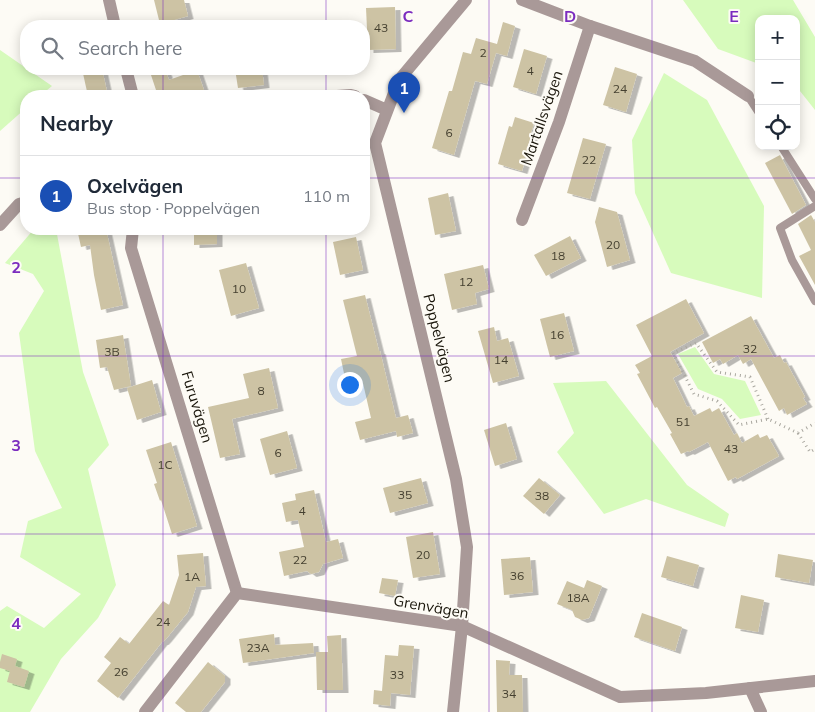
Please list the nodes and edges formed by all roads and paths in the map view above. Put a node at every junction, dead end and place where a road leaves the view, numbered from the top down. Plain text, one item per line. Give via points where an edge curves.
1 (109, 0) edge
2 (466, 0) edge
3 (522, 0) edge
4 (114, 20) edge
5 (590, 26) junction
6 (128, 75) edge
7 (131, 90) edge
8 (748, 96) joint
9 (370, 103) edge
10 (755, 107) edge
11 (387, 110) junction
12 (784, 150) edge
13 (815, 199) edge
14 (20, 204) edge
15 (815, 206) edge
16 (522, 220) dead end
17 (0, 226) edge
18 (132, 235) edge
19 (815, 301) edge
20 (768, 419) junction
21 (815, 423) edge
22 (798, 433) junction
23 (815, 449) edge
24 (237, 593) junction
25 (462, 626) junction
26 (815, 681) edge
27 (750, 688) junction
28 (145, 712) edge
29 (453, 712) edge
30 (761, 712) edge

1 - 4 street
2 - 11 street, Poppelvägen via 399,80
3 - 5 street
5 - 8 street via 695,62
5 - 16 street, Martallsvägen via 559,122
6 - 7 street
8 - 10 lane
9 - 11 street
11 - 25 street, Poppelvägen via 375,143 456,479 467,547
12 - 13 lane
14 - 17 street
15 - 19 lane via 780,228 792,260
18 - 24 street, Furuvägen via 131,248
20 - 20 path via 739,425 717,401 694,394 673,353 696,343 717,372 750,377
20 - 22 path
21 - 22 path
22 - 23 path via 810,452
24 - 25 street, Grenvägen
24 - 28 street
25 - 27 street, Grenvägen via 620,697
25 - 29 street, Poppelvägen
26 - 27 street, Grenvägen
27 - 30 street

